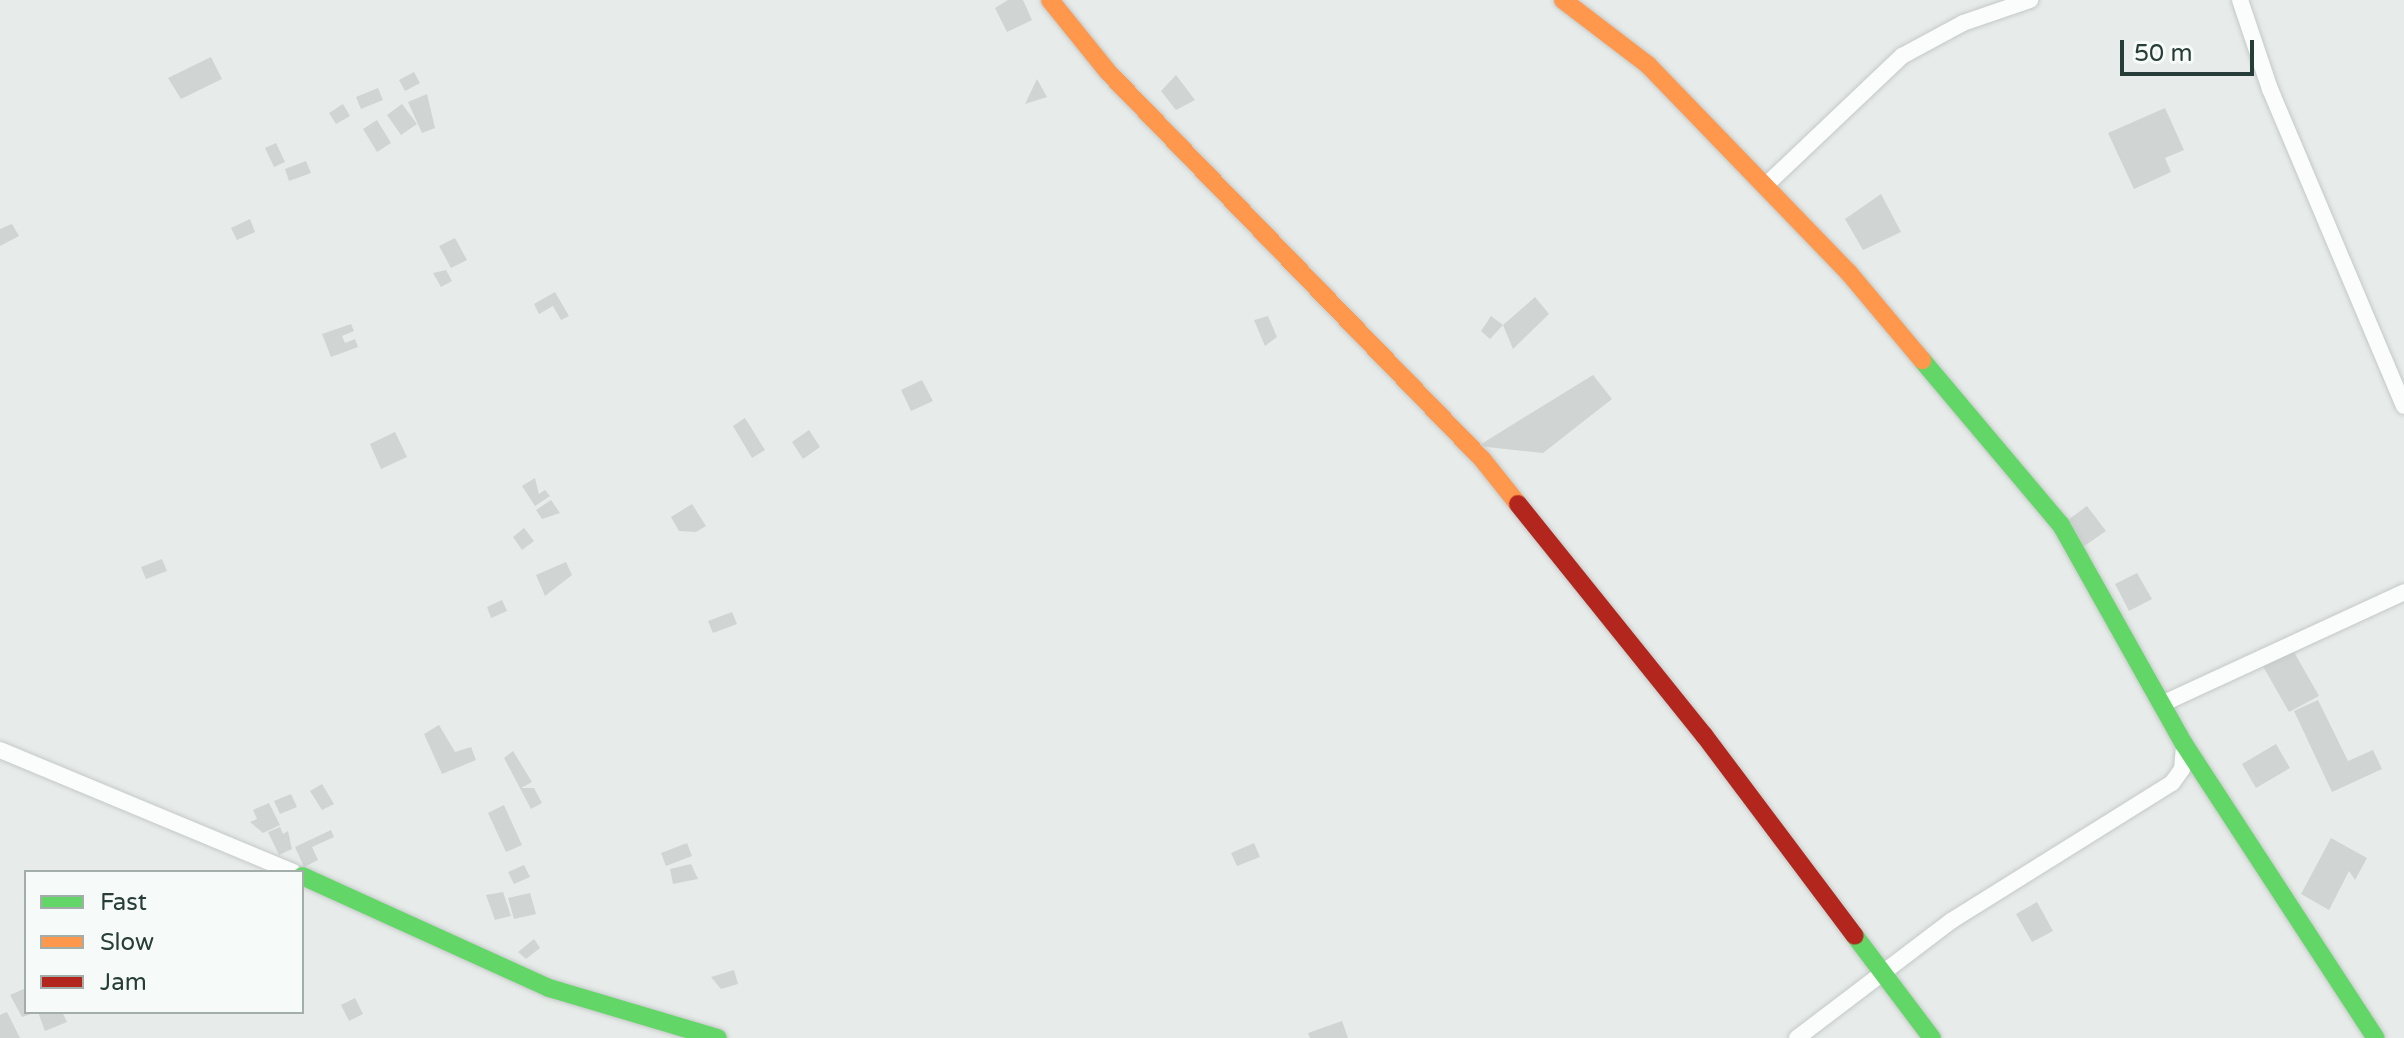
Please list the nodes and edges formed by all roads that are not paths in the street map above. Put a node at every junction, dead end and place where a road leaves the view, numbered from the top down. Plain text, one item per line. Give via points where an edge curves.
1 (1050, 0) edge
2 (1563, 0) edge
3 (2030, 0) edge
4 (2240, 0) edge
5 (1765, 186) junction
6 (2404, 406) edge
7 (2404, 592) edge
8 (2162, 704) junction
9 (2184, 744) junction
10 (0, 750) edge
11 (288, 870) edge
12 (304, 877) edge
13 (1881, 974) junction
14 (718, 1038) edge
15 (1797, 1038) edge
16 (1932, 1038) edge
17 (2376, 1038) edge

1 - 13 street via 1108,72 1482,459 1704,735
2 - 5 street via 1648,65
3 - 5 street via 1963,23 1902,56
4 - 6 street via 2270,89
5 - 8 street via 1849,273 2061,525
7 - 8 street
8 - 9 street
9 - 13 street via 2182,769 2172,783 1951,921
9 - 17 street
10 - 11 street
12 - 14 street via 549,988
13 - 15 street
13 - 16 street

